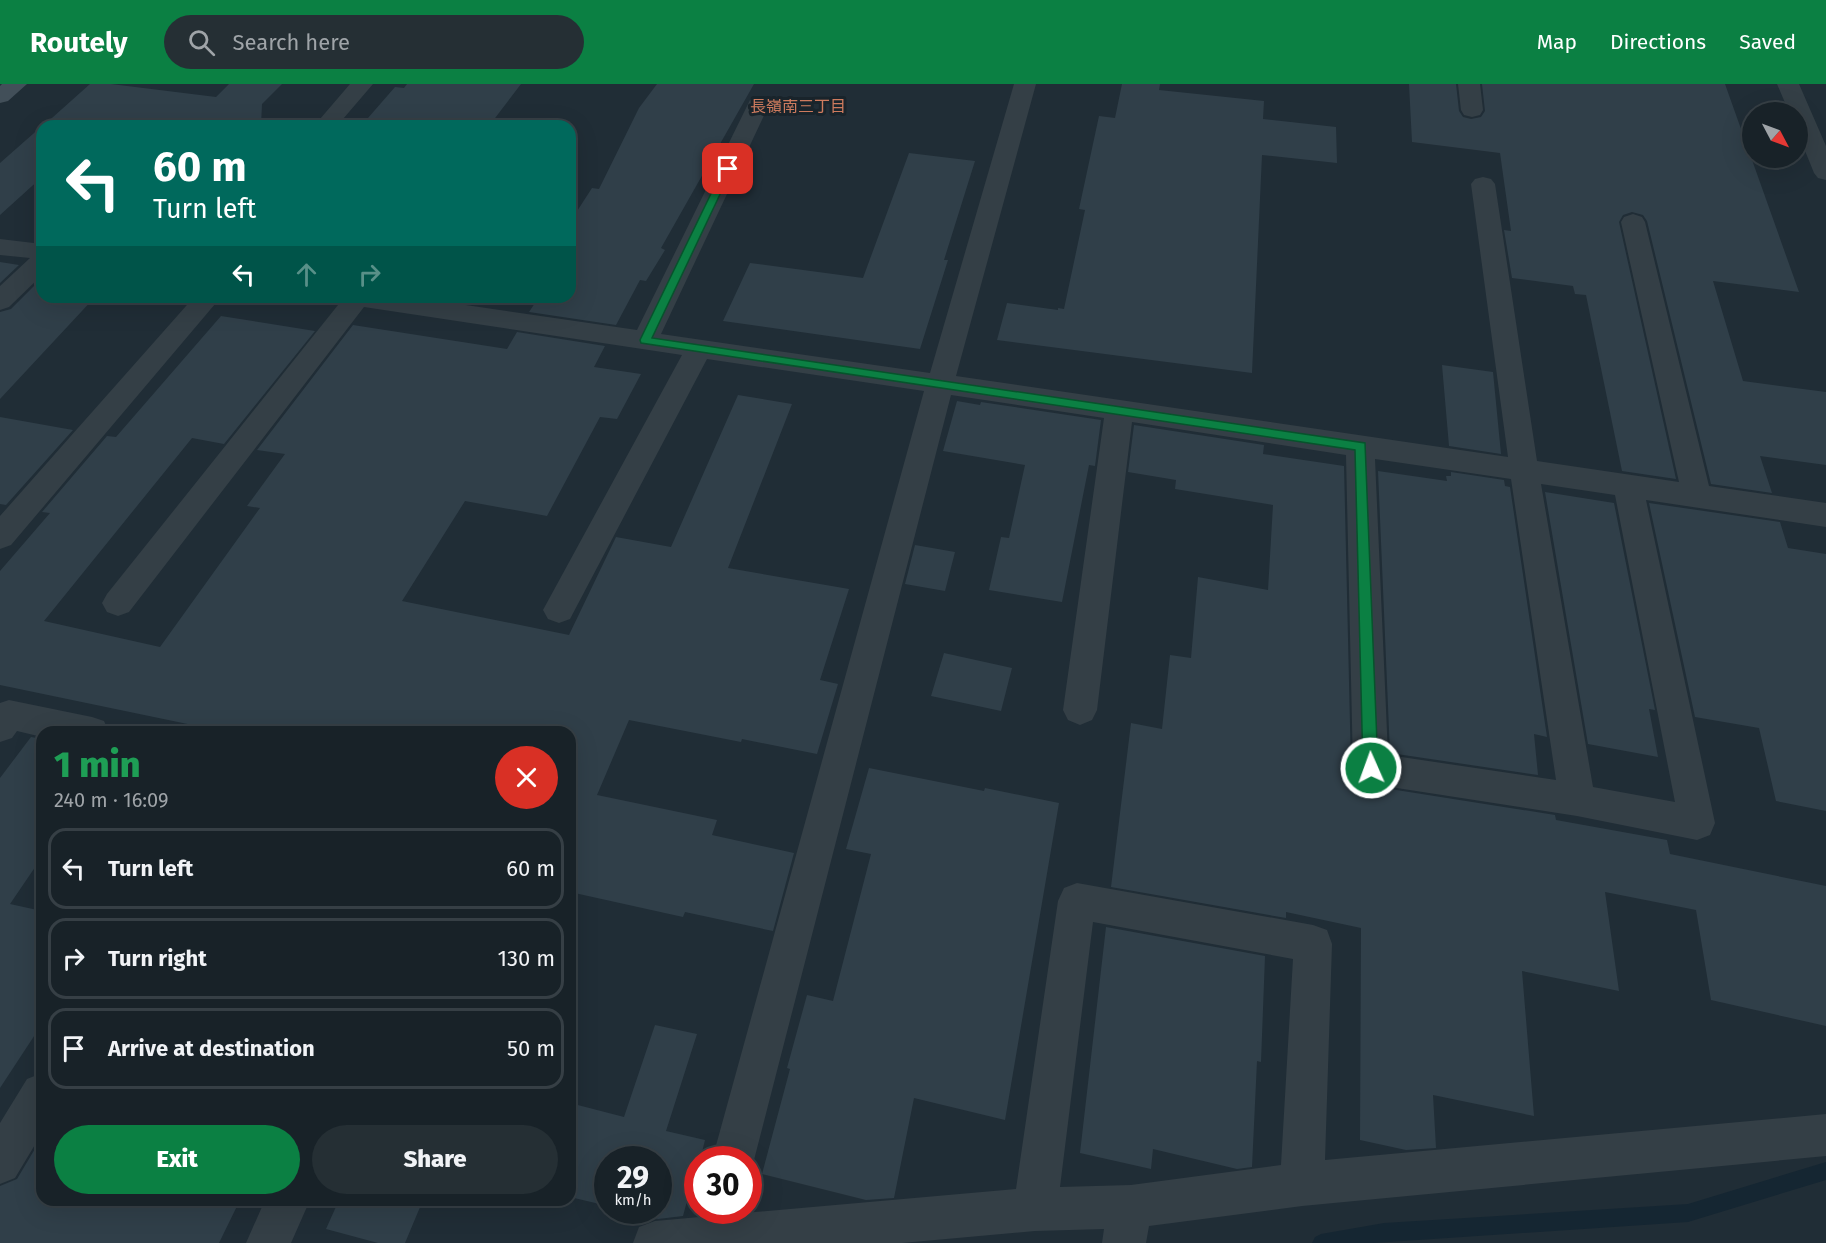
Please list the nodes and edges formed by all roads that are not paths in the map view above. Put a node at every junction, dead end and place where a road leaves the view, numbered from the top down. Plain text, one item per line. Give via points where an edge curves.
1 (16, 84) edge
2 (362, 84) edge
3 (1024, 84) edge
4 (1469, 84) edge
5 (1788, 84) edge
6 (0, 96) edge
7 (758, 105) dead end
8 (1472, 110) dead end
9 (330, 120) edge
10 (1826, 174) edge
11 (1483, 184) dead end
12 (1633, 222) dead end
13 (0, 247) edge
14 (36, 251) edge
15 (36, 267) edge
16 (0, 301) edge
17 (202, 303) edge
18 (350, 303) edge
19 (440, 303) edge
20 (496, 307) edge
21 (645, 340) junction
22 (699, 348) junction
23 (940, 384) junction
24 (1119, 411) junction
25 (1360, 446) junction
26 (1524, 471) junction
27 (1628, 486) junction
28 (1697, 496) junction
29 (1826, 515) edge
30 (0, 537) edge
31 (118, 603) dead end
32 (559, 610) dead end
33 (1080, 710) dead end
34 (63, 726) edge
35 (0, 727) edge
36 (1577, 800) junction
37 (36, 1104) edge
38 (1826, 1135) edge
39 (737, 1146) edge
40 (0, 1163) edge
41 (1302, 1184) junction
42 (285, 1206) edge
43 (1035, 1209) junction
44 (1128, 1225) edge
45 (714, 1230) edge
46 (268, 1243) edge
47 (655, 1243) edge

1 - 6 main road
2 - 9 street
3 - 23 street
4 - 8 street
5 - 10 street
7 - 21 street
11 - 26 street
12 - 28 street
13 - 14 street
15 - 16 street
17 - 30 street
18 - 31 street
19 - 20 street
20 - 21 street
21 - 22 street
22 - 23 street
22 - 32 street
23 - 24 street
23 - 39 street
24 - 25 street
24 - 33 street
25 - 26 street
25 - 36 street via 1371,768
26 - 27 street
26 - 36 street
27 - 28 street
27 - 36 street via 1697,823
28 - 29 street
34 - 35 street via 9,715
37 - 40 street
38 - 41 street
41 - 43 street via 1313,944 1077,901
41 - 44 street
42 - 46 street
43 - 44 street
43 - 45 street
45 - 47 street

